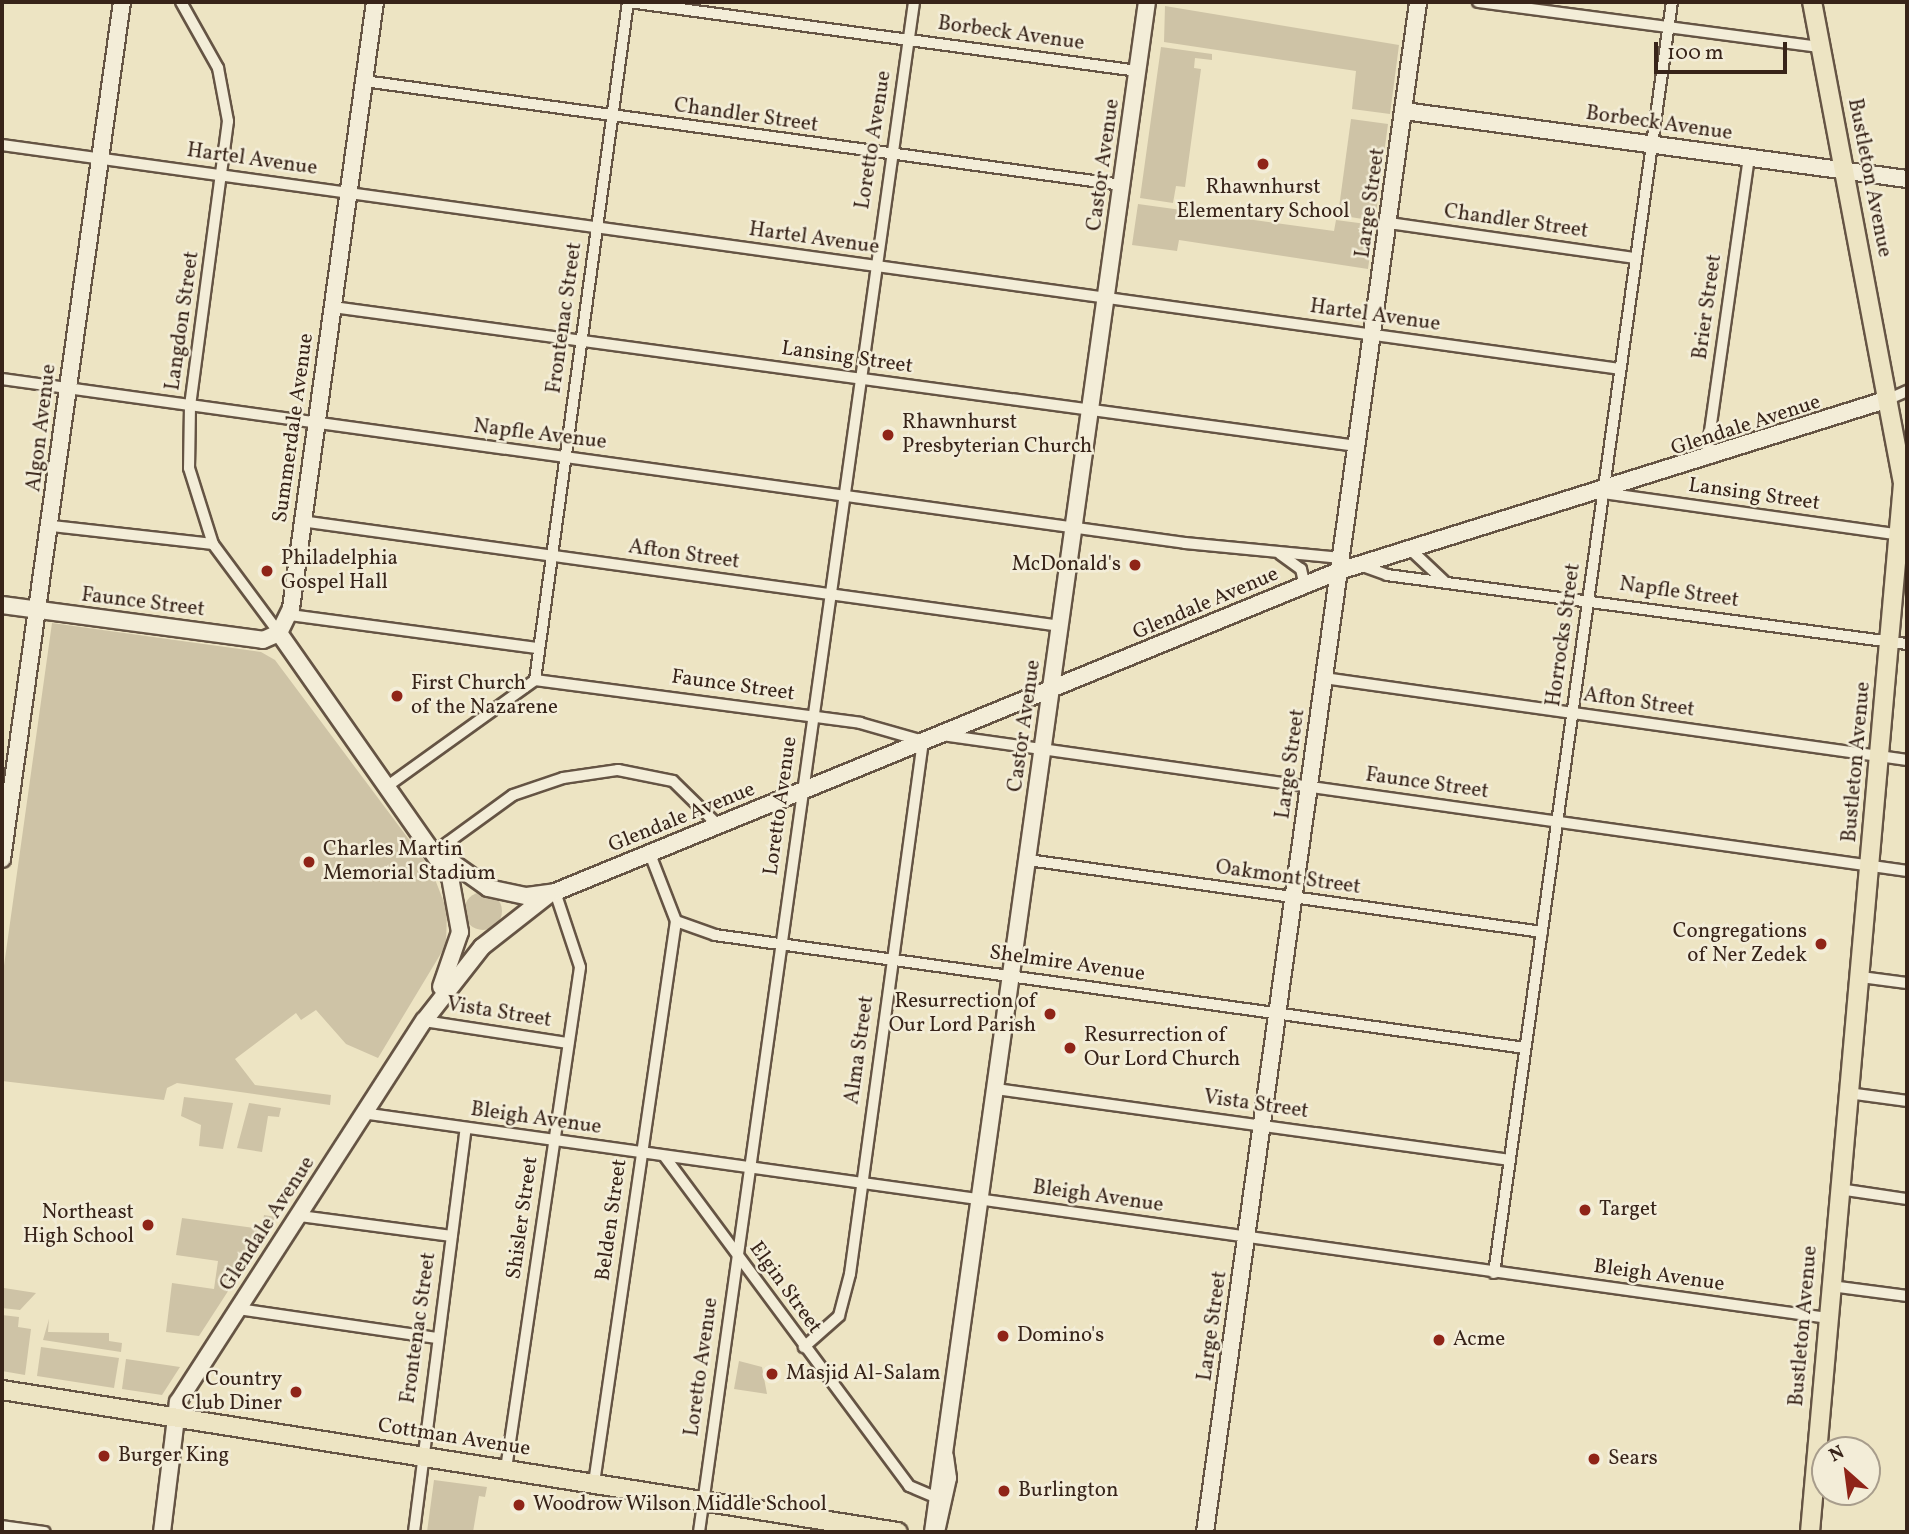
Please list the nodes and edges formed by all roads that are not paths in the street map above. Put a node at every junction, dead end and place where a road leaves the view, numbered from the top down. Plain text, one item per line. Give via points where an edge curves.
1 (122, 2) edge
2 (181, 2) edge
3 (375, 2) edge
4 (629, 2) edge
5 (914, 2) edge
6 (1147, 2) edge
7 (1418, 2) edge
8 (1478, 2) edge
9 (1672, 2) edge
10 (1812, 2) edge
11 (1668, 28) junction
12 (909, 41) junction
13 (1820, 47) junction
14 (1138, 71) junction
15 (364, 81) junction
16 (1404, 111) junction
17 (612, 116) junction
18 (1652, 143) junction
19 (2, 145) edge
20 (891, 156) junction
21 (97, 158) junction
22 (1749, 158) junction
23 (1843, 170) junction
24 (224, 176) junction
25 (1907, 179) edge
26 (1122, 185) junction
27 (348, 193) junction
28 (1389, 223) junction
29 (596, 227) junction
30 (1636, 258) junction
31 (875, 268) junction
32 (1107, 297) junction
33 (333, 307) junction
34 (1373, 335) junction
35 (582, 340) junction
36 (1620, 369) junction
37 (2, 379) edge
38 (860, 380) junction
39 (67, 387) junction
40 (1907, 391) edge
41 (1889, 399) junction
42 (190, 406) junction
43 (1091, 410) junction
44 (315, 425) junction
45 (1357, 446) junction
46 (565, 457) junction
47 (1706, 462) junction
48 (1603, 493) junction
49 (843, 494) junction
50 (301, 521) junction
51 (52, 526) junction
52 (1074, 528) junction
53 (1900, 535) junction
54 (212, 544) junction
55 (1411, 550) junction
56 (1278, 553) junction
57 (552, 556) junction
58 (1340, 564) junction
59 (1359, 565) junction
60 (1446, 583) junction
61 (1305, 586) junction
62 (829, 595) junction
63 (1589, 600) junction
64 (2, 605) edge
65 (38, 611) junction
66 (290, 615) junction
67 (1061, 626) junction
68 (279, 633) junction
69 (1899, 643) edge
70 (537, 648) junction
71 (1324, 678) junction
72 (535, 680) junction
73 (1052, 690) junction
74 (1572, 713) junction
75 (812, 718) junction
76 (942, 735) junction
77 (923, 741) junction
78 (1044, 749) junction
79 (1879, 756) junction
80 (1907, 760) edge
81 (389, 785) junction
82 (1308, 788) junction
83 (805, 793) junction
84 (1559, 823) junction
85 (718, 825) junction
86 (4, 833) edge
87 (436, 851) junction
88 (650, 853) junction
89 (2, 859) edge
90 (1028, 860) junction
91 (1871, 866) junction
92 (1907, 871) edge
93 (491, 889) junction
94 (555, 892) junction
95 (1295, 899) junction
96 (460, 919) junction
97 (676, 921) junction
98 (499, 932) junction
99 (1542, 932) junction
100 (781, 943) junction
101 (892, 959) junction
102 (1012, 976) junction
103 (1861, 977) junction
104 (1907, 983) edge
105 (1277, 1014) junction
106 (424, 1021) junction
107 (568, 1043) junction
108 (1525, 1048) junction
109 (996, 1088) junction
110 (1848, 1093) junction
111 (1907, 1101) edge
112 (362, 1113) junction
113 (1262, 1125) junction
114 (466, 1128) junction
115 (553, 1141) junction
116 (640, 1154) junction
117 (665, 1157) junction
118 (1510, 1160) junction
119 (749, 1169) junction
120 (861, 1184) junction
121 (1839, 1189) junction
122 (1907, 1199) edge
123 (981, 1200) junction
124 (300, 1216) junction
125 (452, 1236) junction
126 (1247, 1238) junction
127 (737, 1255) junction
128 (1494, 1273) junction
129 (1830, 1286) junction
130 (1907, 1296) edge
131 (238, 1309) junction
132 (1828, 1318) junction
133 (437, 1338) junction
134 (804, 1348) junction
135 (2, 1390) edge
136 (176, 1417) junction
137 (422, 1456) junction
138 (945, 1456) junction
139 (506, 1469) junction
140 (594, 1483) junction
141 (933, 1496) junction
142 (703, 1501) junction
143 (2, 1526) edge
144 (45, 1532) edge
145 (162, 1532) edge
146 (414, 1532) edge
147 (699, 1532) edge
148 (898, 1532) edge
149 (934, 1532) edge
150 (1205, 1532) edge
151 (1810, 1532) edge

1 - 21 street, Algon Avenue
2 - 24 street, Langdon Street via 202,32 225,92
3 - 15 street, Summerdale Avenue
4 - 12 street, Borbeck Avenue
4 - 17 street, Frontenac Street
5 - 12 street, Loretto Avenue
6 - 14 street, Castor Avenue
7 - 16 street, Large Street
8 - 11 street
9 - 11 street, Horrocks Street
10 - 13 main road, Bustleton Avenue
11 - 13 street
11 - 18 street, Horrocks Street
12 - 14 street, Borbeck Avenue
12 - 20 street, Loretto Avenue
13 - 23 main road, Bustleton Avenue
14 - 26 street, Castor Avenue
15 - 17 street, Chandler Street
15 - 27 street, Summerdale Avenue
16 - 18 street, Borbeck Avenue
16 - 28 street, Large Street
17 - 20 street, Chandler Street
17 - 29 street, Frontenac Street
18 - 22 street, Borbeck Avenue
18 - 30 street, Horrocks Street
19 - 21 street, Hartel Avenue
20 - 26 street, Chandler Street
20 - 31 street, Loretto Avenue
21 - 24 street, Hartel Avenue
21 - 39 street, Algon Avenue
22 - 23 street, Borbeck Avenue
22 - 47 street, Brier Street
23 - 25 street, Borbeck Avenue
23 - 41 main road, Bustleton Avenue
24 - 27 street, Hartel Avenue
24 - 42 street, Langdon Street
26 - 32 street, Castor Avenue
27 - 29 street, Hartel Avenue
27 - 33 street, Summerdale Avenue
28 - 30 street, Chandler Street
28 - 34 street, Large Street
29 - 31 street, Hartel Avenue
29 - 35 street, Frontenac Street
30 - 36 street, Horrocks Street
31 - 32 street, Hartel Avenue
31 - 38 street, Loretto Avenue
32 - 34 street, Hartel Avenue
32 - 43 street, Castor Avenue
33 - 35 street, Lansing Street
33 - 44 street, Summerdale Avenue
34 - 36 street, Hartel Avenue
34 - 45 street, Large Street
35 - 38 street, Lansing Street
35 - 46 street, Frontenac Street
36 - 48 street, Horrocks Street
37 - 39 street, Napfle Avenue
38 - 43 street, Lansing Street
38 - 49 street, Loretto Avenue
39 - 42 street, Napfle Avenue
39 - 51 street, Algon Avenue
40 - 41 street
41 - 47 street, Glendale Avenue
41 - 53 main road, Bustleton Avenue via 1903,483
42 - 44 street, Napfle Avenue
42 - 54 street, Langdon Street via 189,468
43 - 45 street, Lansing Street
43 - 52 street, Castor Avenue
44 - 46 street, Napfle Avenue
44 - 50 street, Summerdale Avenue
45 - 58 street, Large Street
46 - 49 street, Napfle Avenue
46 - 57 street, Frontenac Street
47 - 48 street, Glendale Avenue
48 - 53 street, Lansing Street
48 - 55 street, Glendale Avenue
48 - 63 street, Horrocks Street
49 - 52 street, Napfle Avenue
49 - 62 street, Loretto Avenue
50 - 57 street, Afton Street
50 - 66 street, Summerdale Avenue
51 - 54 street
51 - 65 street, Algon Avenue
52 - 56 street
52 - 67 street, Castor Avenue
53 - 69 main road, Bustleton Avenue
54 - 68 street, Langdon Street
55 - 59 street, Glendale Avenue
55 - 60 street
56 - 58 street
56 - 61 street via 1301,569
57 - 62 street, Afton Street
57 - 70 street, Frontenac Street
58 - 59 street, Glendale Avenue
58 - 61 street, Glendale Avenue
58 - 71 street, Large Street
59 - 60 street, Napfle Street
60 - 63 street, Napfle Street
61 - 73 street, Glendale Avenue
62 - 67 street, Afton Street
62 - 75 street, Loretto Avenue
63 - 69 street, Napfle Street
63 - 74 street, Horrocks Street
64 - 65 street, Faunce Street
65 - 68 street, Faunce Street via 262,640
65 - 86 street, Algon Avenue
66 - 68 street, Summerdale Avenue
66 - 70 street
67 - 73 street, Castor Avenue
68 - 81 street
69 - 79 main road, Bustleton Avenue
70 - 72 street, Frontenac Street
71 - 74 street, Afton Street
71 - 82 street, Large Street
72 - 75 street, Faunce Street
72 - 81 street
73 - 76 street, Glendale Avenue
73 - 78 street, Castor Avenue
74 - 79 street, Afton Street
74 - 84 street, Horrocks Street
75 - 77 street, Faunce Street
75 - 83 street, Loretto Avenue
76 - 77 street, Glendale Avenue
76 - 78 street, Faunce Street
77 - 83 street, Glendale Avenue
77 - 101 street, Alma Street
78 - 82 street, Faunce Street
78 - 90 street, Castor Avenue
79 - 80 street, Afton Street
79 - 91 main road, Bustleton Avenue
81 - 87 street
82 - 84 street, Faunce Street
82 - 95 street, Large Street
83 - 85 street, Glendale Avenue
83 - 100 street, Loretto Avenue
84 - 91 street, Faunce Street
84 - 99 street, Horrocks Street
85 - 87 street via 673,781 597,772 513,796
85 - 88 street, Glendale Avenue
86 - 89 street, Algon Avenue
87 - 93 street
87 - 96 street
88 - 94 street, Glendale Avenue
88 - 97 street
90 - 95 street, Oakmont Street
90 - 102 street, Castor Avenue
91 - 92 street, Faunce Street
91 - 103 main road, Bustleton Avenue
93 - 94 street, Glendale Avenue via 527,896
93 - 96 street, Glendale Avenue via 466,895
93 - 98 street via 508,908
94 - 98 street, Glendale Avenue
94 - 107 street, Shisler Street via 579,954
95 - 99 street, Oakmont Street
95 - 105 street, Large Street
96 - 98 street via 475,936
96 - 106 street, Glendale Avenue via 456,955
97 - 100 street, Shelmire Avenue via 715,935
97 - 116 street, Belden Street
98 - 106 street, Glendale Avenue
99 - 108 street, Horrocks Street
100 - 101 street, Shelmire Avenue
100 - 119 street, Loretto Avenue
101 - 102 street, Shelmire Avenue
101 - 120 street, Alma Street
102 - 105 street, Shelmire Avenue
102 - 109 street, Castor Avenue
103 - 104 street
103 - 110 main road, Bustleton Avenue
105 - 108 street, Shelmire Avenue
105 - 113 street, Large Street
106 - 107 street, Vista Street
106 - 112 street, Glendale Avenue
107 - 115 street, Shisler Street
108 - 118 street, Horrocks Street
109 - 113 street, Vista Street
109 - 123 street, Castor Avenue
110 - 111 street
110 - 121 main road, Bustleton Avenue
112 - 114 street, Bleigh Avenue
112 - 124 street, Glendale Avenue
113 - 118 street, Vista Street
113 - 126 street, Large Street
114 - 115 street, Bleigh Avenue
114 - 125 street, Frontenac Street
115 - 116 street, Bleigh Avenue
115 - 139 street, Shisler Street
116 - 117 street, Bleigh Avenue
116 - 140 street, Belden Street
117 - 119 street, Bleigh Avenue
117 - 127 street, Elgin Street
118 - 128 street, Horrocks Street
119 - 120 street, Bleigh Avenue
119 - 127 street, Loretto Avenue
120 - 123 street, Bleigh Avenue
120 - 134 street, Alma Street via 842,1306 829,1328
121 - 122 street
121 - 129 main road, Bustleton Avenue
123 - 126 street, Bleigh Avenue
123 - 138 street, Castor Avenue
124 - 125 street
124 - 131 street, Glendale Avenue
125 - 133 street, Frontenac Street
126 - 128 street, Bleigh Avenue
126 - 150 street, Large Street
127 - 134 street, Elgin Street
127 - 142 street, Loretto Avenue
128 - 132 street, Bleigh Avenue
129 - 130 street
129 - 132 main road, Bustleton Avenue
131 - 133 street
131 - 136 street, Glendale Avenue via 178,1402
132 - 151 main road, Bustleton Avenue
133 - 137 street, Frontenac Street
134 - 141 street, Elgin Street via 909,1486
135 - 136 main road, Cottman Avenue
136 - 137 main road, Cottman Avenue
136 - 145 street
137 - 139 main road, Cottman Avenue
137 - 146 street, Frontenac Street
138 - 141 street, Castor Avenue
138 - 149 street, Castor Avenue via 948,1478
139 - 140 main road, Cottman Avenue
140 - 142 main road, Cottman Avenue
141 - 149 street, Castor Avenue
142 - 147 street, Loretto Avenue
142 - 148 main road, Cottman Avenue
143 - 144 street

